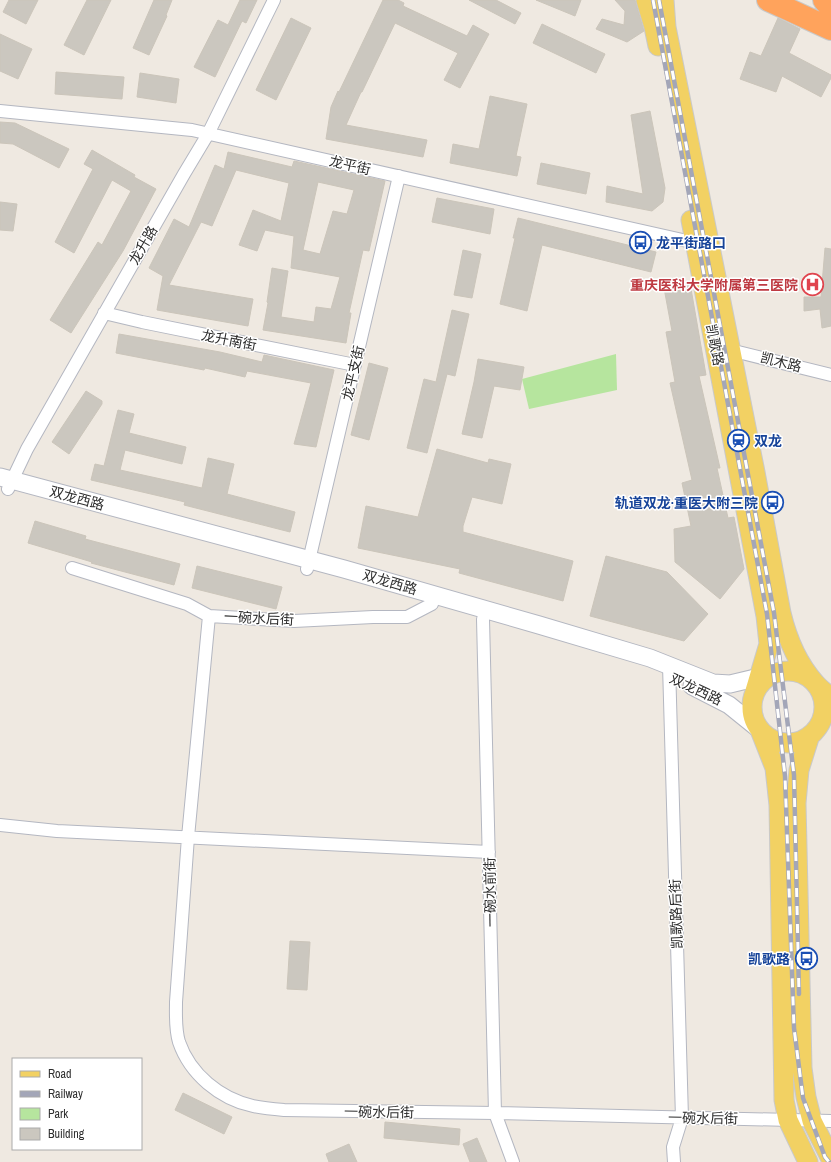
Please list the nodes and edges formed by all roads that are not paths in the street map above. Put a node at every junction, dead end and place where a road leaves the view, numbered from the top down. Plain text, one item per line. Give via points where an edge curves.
1 (274, 0) edge
2 (646, 0) edge
3 (664, 0) edge
4 (768, 0) edge
5 (790, 0) edge
6 (824, 0) edge
7 (831, 8) edge
8 (831, 19) edge
9 (831, 29) edge
10 (0, 111) edge
11 (208, 134) junction
12 (399, 176) junction
13 (696, 243) junction
14 (104, 313) junction
15 (730, 350) junction
16 (355, 365) junction
17 (831, 375) edge
18 (5, 483) edge
19 (308, 564) junction
20 (72, 568) dead end
21 (432, 604) junction
22 (209, 616) junction
23 (483, 619) junction
24 (668, 670) junction
25 (764, 680) junction
26 (815, 683) junction
27 (831, 698) edge
28 (760, 730) junction
29 (831, 734) edge
30 (810, 735) junction
31 (0, 825) edge
32 (188, 837) junction
33 (489, 852) junction
34 (495, 1113) junction
35 (682, 1118) junction
36 (788, 1120) junction
37 (812, 1121) junction
38 (831, 1122) edge
39 (831, 1159) edge
40 (513, 1162) edge
41 (674, 1162) edge
42 (808, 1162) edge

1 - 11 street, 龙升路
2 - 13 main road, 凯歌路 via 654,27
3 - 15 main road, 凯歌路 via 666,27
4 - 9 highway
5 - 8 highway
6 - 7 highway
10 - 11 street, 龙平街 via 192,130
11 - 12 street, 龙平街
11 - 14 street, 龙升路
12 - 13 street, 龙平街
12 - 16 street, 龙平支街
13 - 25 main road, 凯歌路 via 766,616 769,644
14 - 16 street, 龙升南街
14 - 18 street, 龙升路
15 - 17 street, 凯木路
15 - 26 main road, 凯歌路 via 781,613 794,653
16 - 19 street, 龙平支街
18 - 19 main road, 双龙西路
19 - 21 main road, 双龙西路
19 - 24 main road, 双龙西路 via 539,625 650,658
20 - 22 street via 188,604
21 - 22 street, 一碗水后街 via 407,617 294,621
21 - 23 main road, 双龙西路
22 - 32 street, 一碗水后街
23 - 24 main road, 双龙西路 via 647,667
23 - 33 street, 一碗水前街
24 - 25 main road, 双龙西路 via 714,683
24 - 28 main road, 双龙西路 via 729,705
24 - 35 street, 凯歌路后街
25 - 26 main road via 786,671 797,672
25 - 28 main road via 752,701 754,721
26 - 27 main road
26 - 30 main road via 824,704 823,716 818,727
28 - 30 main road via 768,738 784,743 801,741
28 - 36 main road via 775,768 779,805 784,1100
29 - 30 main road
30 - 37 main road via 799,770 796,804 802,1068
31 - 32 street via 57,831
32 - 33 street
32 - 34 street, 一碗水后街 via 176,1023 179,1042 186,1058 200,1078 226,1096 252,1106 284,1110
33 - 34 street, 一碗水前街
34 - 35 street, 一碗水后街
34 - 40 street, 一碗水前街
35 - 36 street, 一碗水后街
35 - 41 street, 凯歌路后街 via 673,1147
36 - 37 street, 一碗水后街
36 - 42 main road
37 - 38 street, 一碗水后街
37 - 39 main road

